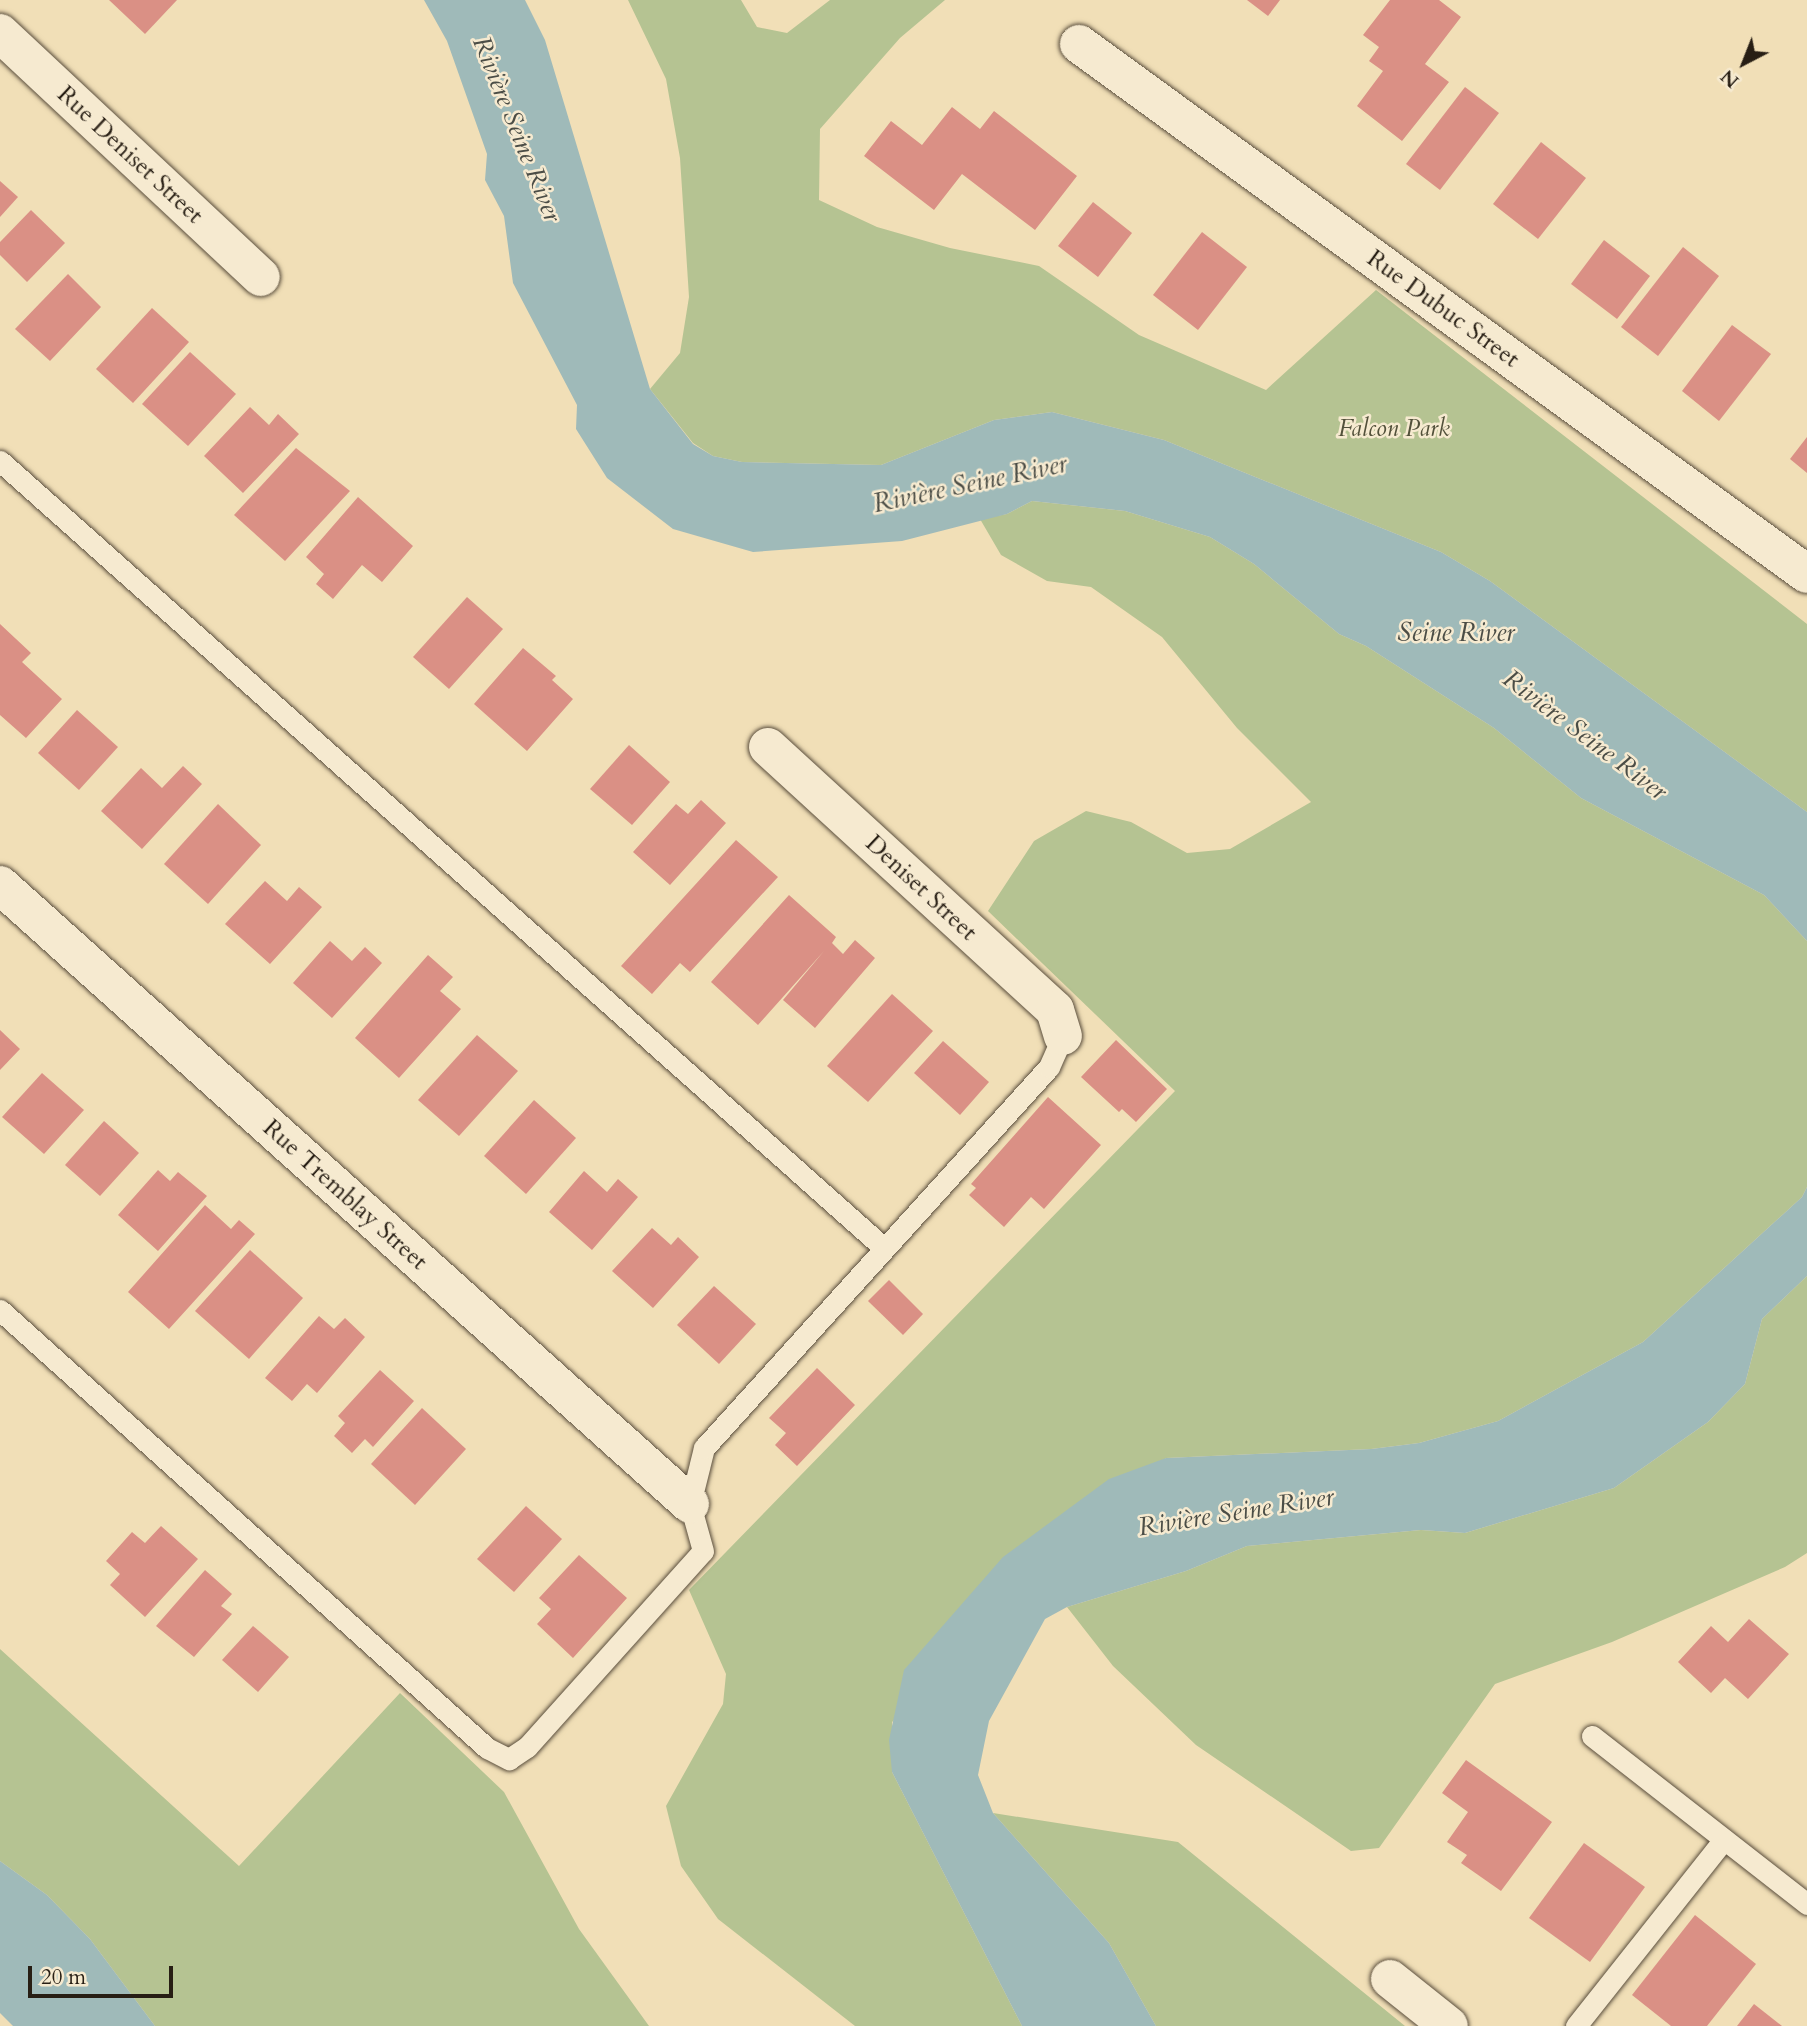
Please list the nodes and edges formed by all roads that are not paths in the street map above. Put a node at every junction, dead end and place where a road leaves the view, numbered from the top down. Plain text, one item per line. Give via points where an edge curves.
1 (0, 33) edge
2 (1079, 44) dead end
3 (261, 277) dead end
4 (0, 461) edge
5 (1807, 574) edge
6 (768, 747) dead end
7 (0, 885) edge
8 (1063, 1036) joint
9 (884, 1248) junction
10 (0, 1310) edge
11 (690, 1504) junction
12 (1592, 1736) dead end
13 (1724, 1839) junction
14 (1807, 1904) edge
15 (1390, 1979) dead end
16 (1449, 2026) edge
17 (1576, 2026) edge

1 - 3 street, Rue Deniset Street
2 - 5 street, Rue Dubuc Street
4 - 9 lane
6 - 8 street, Deniset Street via 1055,1010
7 - 11 street, Rue Tremblay Street
8 - 9 lane via 1049,1067
9 - 11 lane via 704,1448
10 - 11 lane via 487,1748 509,1759 527,1747 703,1551
12 - 13 lane
13 - 14 lane
13 - 17 lane
15 - 16 street

